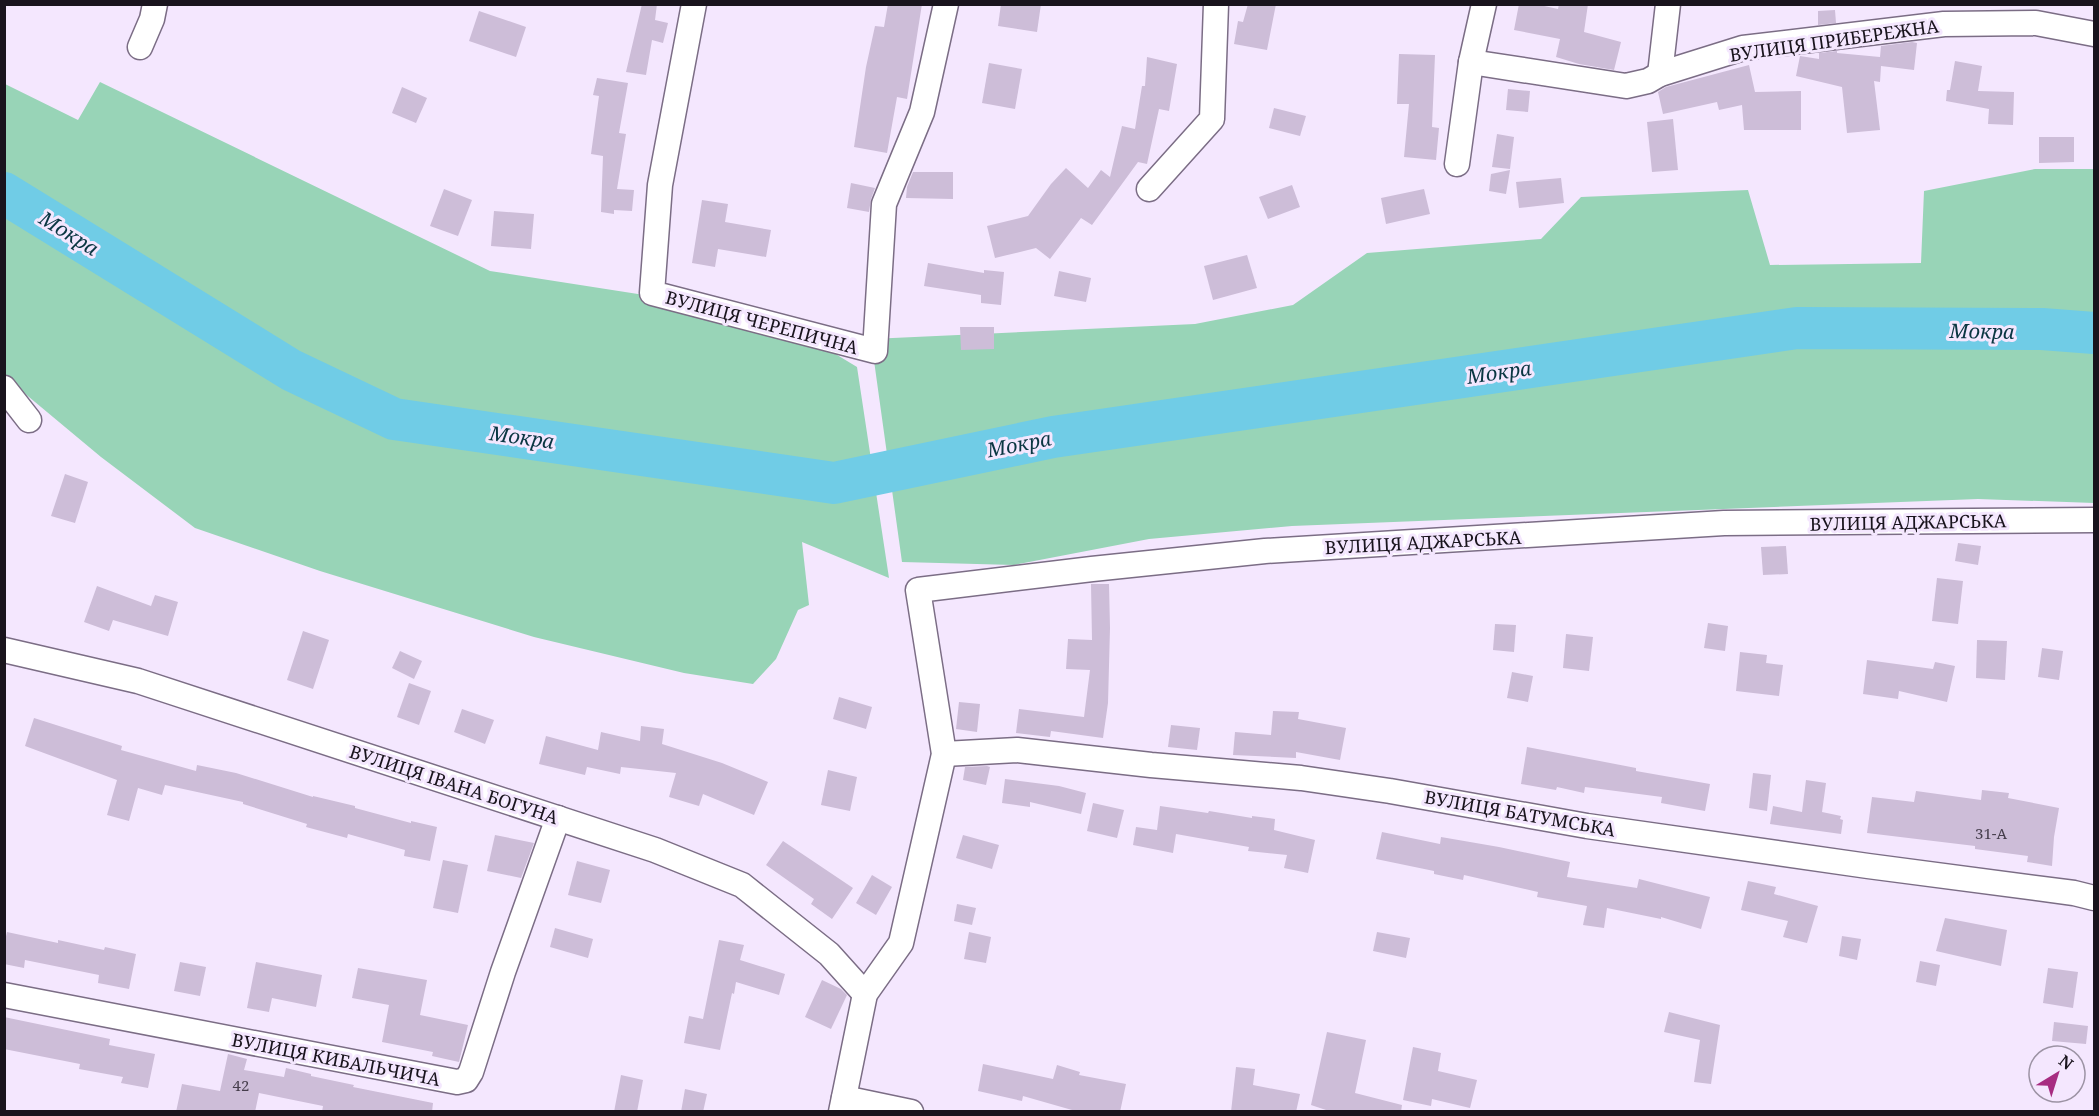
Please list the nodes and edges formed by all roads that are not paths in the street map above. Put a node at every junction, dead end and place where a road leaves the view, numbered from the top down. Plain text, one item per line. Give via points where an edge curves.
1 (155, 4) edge
2 (694, 4) edge
3 (946, 4) edge
4 (1216, 4) edge
5 (1484, 4) edge
6 (1668, 4) edge
7 (2094, 34) edge
8 (140, 46) dead end
9 (1471, 62) junction
10 (1660, 74) junction
11 (1456, 164) dead end
12 (1149, 189) dead end
13 (4, 388) edge
14 (29, 420) dead end
15 (2094, 520) edge
16 (4, 650) edge
17 (944, 754) junction
18 (558, 818) junction
19 (2094, 898) edge
20 (865, 994) junction
21 (4, 995) edge
22 (842, 1105) edge
23 (912, 1112) edge

1 - 8 street
2 - 3 street, ВУЛИЦЯ ЧЕРЕПИЧНА via 660,185 652,293 875,351 885,204 922,112
4 - 12 street via 1212,120
5 - 9 street
6 - 10 street
7 - 10 street, ВУЛИЦЯ ПРИБЕРЕЖНА via 2036,23 1944,24 1743,48
9 - 10 street, ВУЛИЦЯ ПРИБЕРЕЖНА via 1626,86
9 - 11 street
13 - 14 street
15 - 17 street, ВУЛИЦЯ АДЖАРСЬКА via 1724,524 1265,551 918,590
16 - 18 street, ВУЛИЦЯ ІВАНА БОГУНА via 138,681
17 - 19 street, ВУЛИЦЯ БАТУМСЬКА via 1017,750 1301,778 1587,826
17 - 20 street via 901,943
18 - 20 street, ВУЛИЦЯ ІВАНА БОГУНА via 655,850 742,885 829,954
18 - 21 street, ВУЛИЦЯ КИБАЛЬЧИЧА via 466,1080 457,1082
20 - 22 street
22 - 23 street

